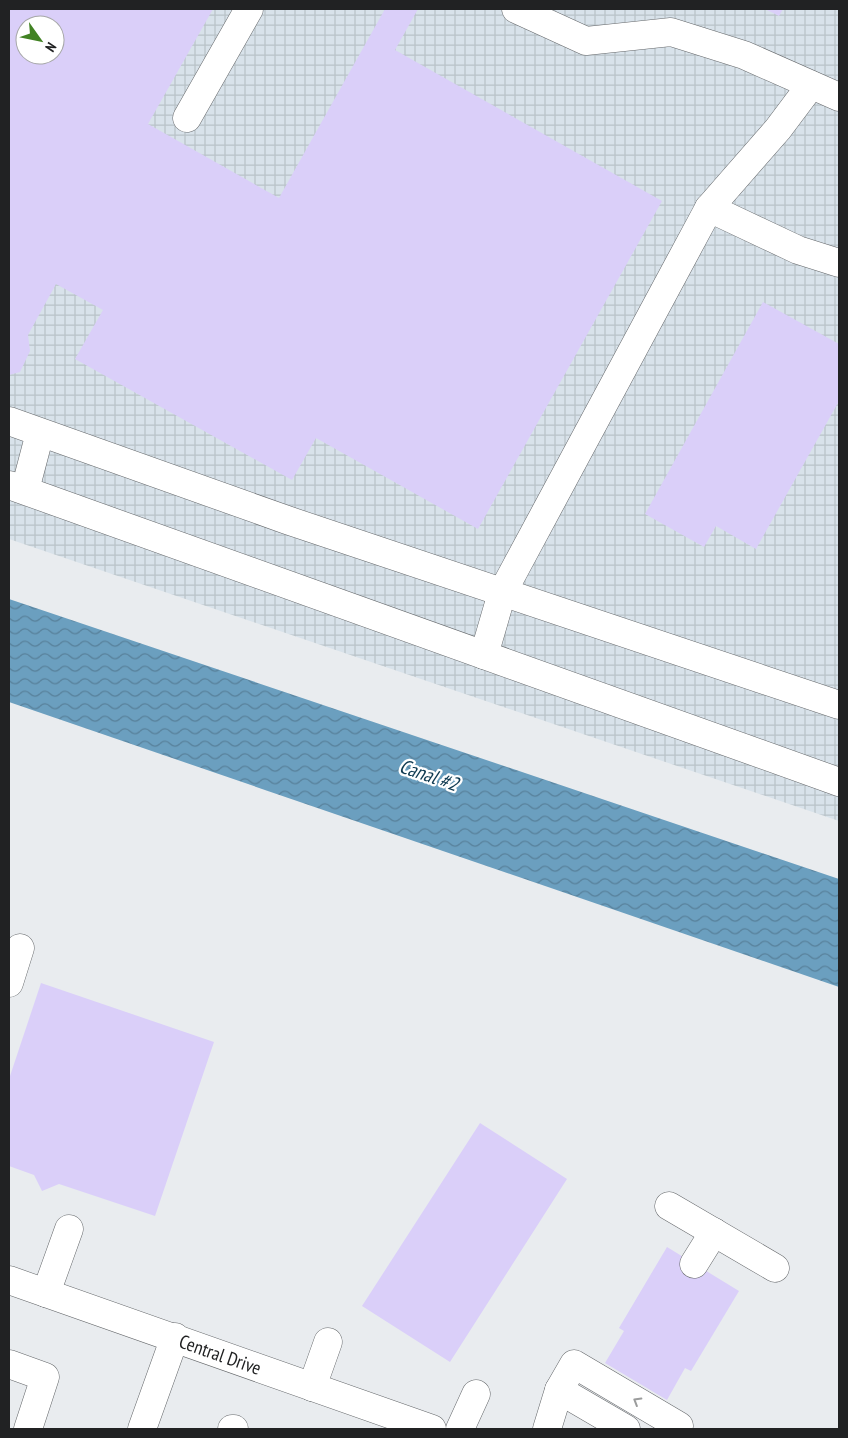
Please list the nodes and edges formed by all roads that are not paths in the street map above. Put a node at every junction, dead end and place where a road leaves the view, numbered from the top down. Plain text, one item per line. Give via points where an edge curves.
1 (249, 9) edge
2 (516, 9) edge
3 (811, 85) junction
4 (839, 97) edge
5 (187, 118) dead end
6 (709, 208) junction
7 (839, 263) edge
8 (9, 421) edge
9 (40, 433) junction
10 (17, 488) edge
11 (502, 593) junction
12 (484, 655) junction
13 (839, 705) edge
14 (839, 782) edge
15 (20, 948) dead end
16 (9, 983) edge
17 (670, 1206) dead end
18 (69, 1229) dead end
19 (714, 1232) junction
20 (694, 1264) dead end
21 (775, 1268) dead end
22 (9, 1280) edge
23 (46, 1293) junction
24 (175, 1338) junction
25 (328, 1342) dead end
26 (9, 1364) edge
27 (312, 1387) junction
28 (559, 1390) junction
29 (476, 1394) dead end
30 (361, 1418) edge
31 (28, 1429) edge
32 (142, 1429) edge
33 (432, 1429) edge
34 (460, 1429) edge
35 (546, 1429) edge
36 (626, 1429) edge
37 (677, 1429) edge

1 - 5 street
2 - 3 street via 586,42 671,32 744,55
3 - 4 street
3 - 6 street via 778,129
6 - 7 street via 798,250
6 - 11 street
8 - 9 street
9 - 10 street
9 - 11 street
10 - 12 street
11 - 12 street
11 - 13 street
12 - 14 street
15 - 16 street
17 - 19 street
18 - 23 street
19 - 20 street
19 - 21 street
22 - 23 street, Central Drive
23 - 24 street, Central Drive
24 - 27 street, Central Drive
24 - 32 street
25 - 27 street
26 - 31 street via 45,1378
27 - 30 street, Central Drive
28 - 35 street
28 - 36 street
37 -> 28 street via 679,1426 574,1364
29 - 34 street
30 - 33 street, Central Drive

